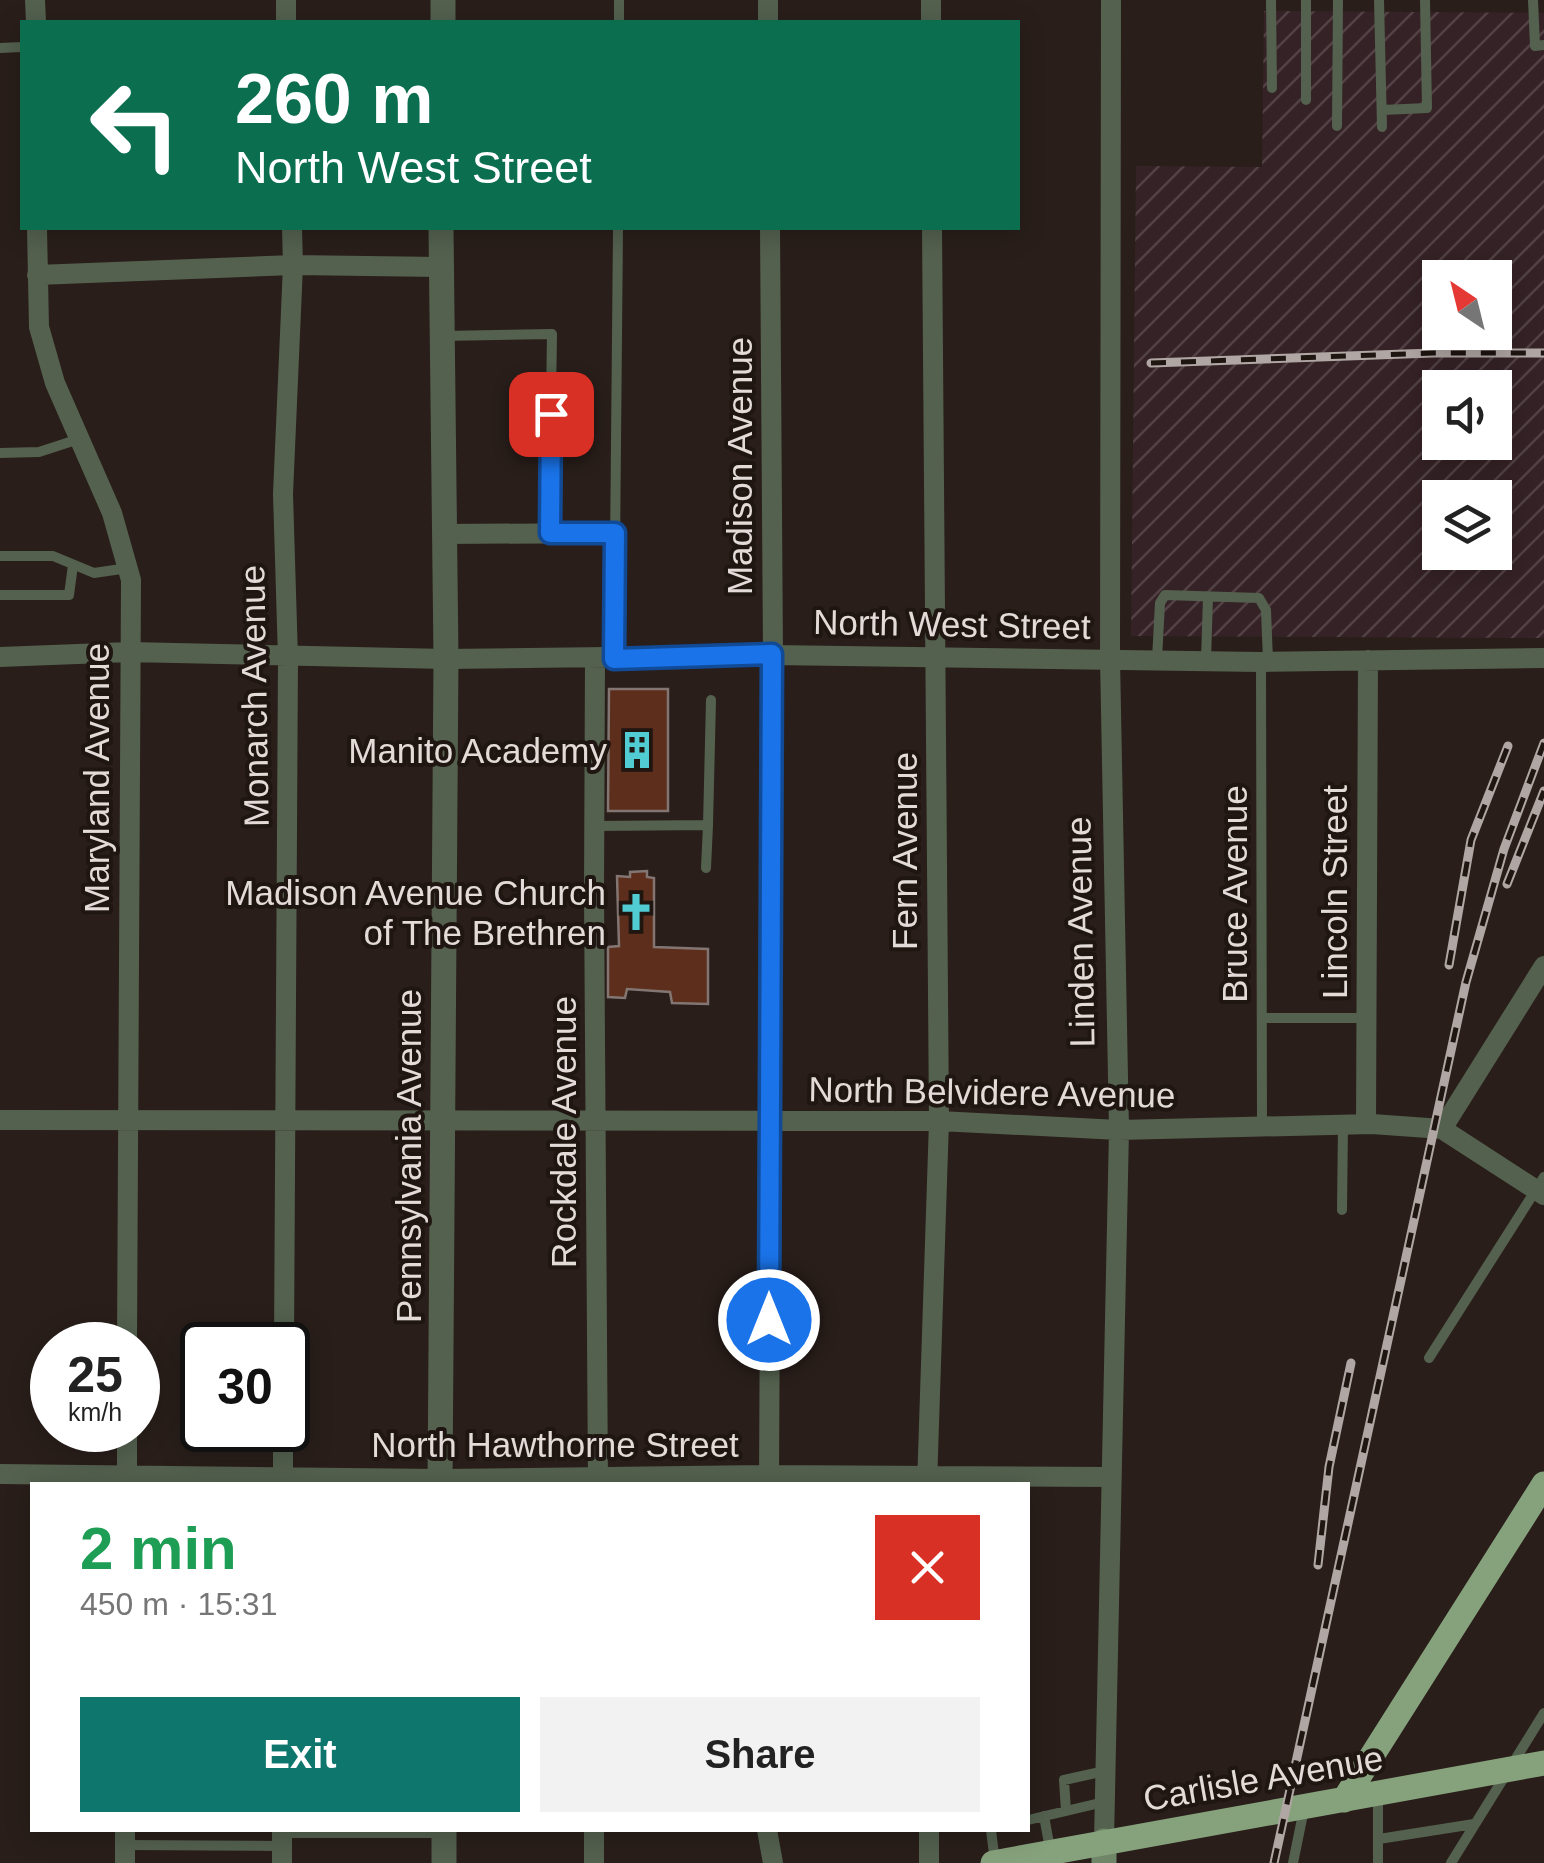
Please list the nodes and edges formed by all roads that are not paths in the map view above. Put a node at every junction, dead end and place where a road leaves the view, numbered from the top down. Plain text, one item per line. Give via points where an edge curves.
1 (1111, 0) edge
2 (1270, 0) edge
3 (1306, 0) edge
4 (1338, 0) edge
5 (1380, 0) edge
6 (1425, 0) edge
7 (1534, 0) edge
8 (1544, 46) edge
9 (1272, 88) dead end
10 (1306, 100) dead end
11 (1382, 110) junction
12 (1337, 126) dead end
13 (1382, 127) dead end
14 (37, 230) edge
15 (292, 230) edge
16 (440, 230) edge
17 (618, 230) edge
18 (770, 230) edge
19 (932, 230) edge
20 (293, 265) junction
21 (440, 267) junction
22 (37, 275) junction
23 (441, 336) junction
24 (80, 438) junction
25 (0, 453) edge
26 (550, 533) junction
27 (615, 533) junction
28 (444, 534) junction
29 (0, 556) edge
30 (73, 565) junction
31 (128, 568) junction
32 (0, 595) edge
33 (1208, 597) junction
34 (129, 652) junction
35 (772, 654) junction
36 (936, 656) junction
37 (0, 657) edge
38 (288, 658) junction
39 (1110, 658) junction
40 (1544, 658) edge
41 (605, 659) junction
42 (1157, 659) junction
43 (446, 660) junction
44 (1206, 660) junction
45 (1368, 660) junction
46 (1264, 661) junction
47 (710, 700) dead end
48 (708, 824) junction
49 (594, 826) junction
50 (706, 868) dead end
51 (1544, 966) edge
52 (1262, 1018) junction
53 (1366, 1018) junction
54 (0, 1120) edge
55 (127, 1120) junction
56 (286, 1120) junction
57 (444, 1120) junction
58 (769, 1121) junction
59 (938, 1121) junction
60 (596, 1122) junction
61 (1343, 1124) junction
62 (1366, 1124) junction
63 (1262, 1126) junction
64 (1442, 1129) junction
65 (1119, 1130) junction
66 (1541, 1187) edge
67 (1342, 1210) dead end
68 (127, 1322) edge
69 (284, 1322) edge
70 (1429, 1358) dead end
71 (127, 1452) edge
72 (283, 1452) edge
73 (0, 1474) edge
74 (1110, 1476) junction
75 (127, 1480) edge
76 (283, 1480) edge
77 (769, 1480) edge
78 (927, 1480) edge
79 (440, 1482) edge
80 (598, 1482) edge
81 (1544, 1484) edge
82 (1544, 1714) edge
83 (1544, 1763) edge
84 (1508, 1770) junction
85 (1105, 1771) junction
86 (1378, 1794) junction
87 (1344, 1800) junction
88 (1104, 1802) junction
89 (1305, 1808) junction
90 (1066, 1812) junction
91 (1044, 1816) junction
92 (1030, 1820) edge
93 (1474, 1824) junction
94 (444, 1832) edge
95 (594, 1832) edge
96 (768, 1832) edge
97 (929, 1832) edge
98 (992, 1832) edge
99 (1379, 1839) junction
100 (282, 1843) edge
101 (125, 1846) edge
102 (1050, 1852) junction
103 (1104, 1852) edge
104 (444, 1863) edge
105 (594, 1863) edge
106 (773, 1863) edge
107 (929, 1863) edge
108 (994, 1863) edge
109 (1293, 1863) edge
110 (1378, 1863) edge
111 (1451, 1863) edge

1 - 39 street, Linden Avenue
2 - 9 lane
3 - 10 lane
4 - 12 lane
5 - 11 lane
6 - 11 lane via 1427,108
7 - 8 lane via 1536,46
11 - 13 lane
14 - 22 street, Maryland Avenue
15 - 20 street, Monarch Avenue
16 - 21 street, Pennsylvania Avenue
17 - 27 lane, Rockdale Avenue
18 - 35 street, Madison Avenue
19 - 36 street, Fern Avenue
20 - 21 street
20 - 22 street
20 - 38 street, Monarch Avenue via 283,494
21 - 23 street, Pennsylvania Avenue
22 - 24 street, Maryland Avenue via 39,328
23 - 26 lane via 552,334
23 - 28 street, Pennsylvania Avenue
24 - 25 lane via 39,452
24 - 31 street, Maryland Avenue
26 - 27 street
26 - 28 street
27 - 41 lane, Rockdale Avenue
28 - 43 street, Pennsylvania Avenue
29 - 30 lane via 53,556
30 - 31 lane via 94,572
30 - 32 lane via 70,594
31 - 34 street, Maryland Avenue
33 - 42 lane via 1161,598
33 - 44 lane
33 - 46 lane, Bruce Avenue via 1264,601
34 - 37 street, North West Street
34 - 38 street, North West Street
34 - 55 street, Maryland Avenue
35 - 36 street, North West Street
35 - 41 street, North West Street
35 - 58 street, Madison Avenue
36 - 39 street, North West Street
36 - 59 street, Fern Avenue
38 - 43 street, North West Street
38 - 56 street, Monarch Avenue
39 - 42 street, North West Street
39 - 65 street, Linden Avenue
40 - 45 street, North West Street
41 - 43 street, North West Street
41 - 49 street, Rockdale Avenue
42 - 44 street, North West Street
43 - 57 street, Pennsylvania Avenue
44 - 46 street, North West Street
45 - 46 street, North West Street
45 - 53 street, Lincoln Street
46 - 52 lane, Bruce Avenue
47 - 48 lane
48 - 49 lane
48 - 50 lane
49 - 60 street, Rockdale Avenue
51 - 64 street
52 - 53 lane
52 - 63 lane, Bruce Avenue
53 - 62 street, Lincoln Street
54 - 55 street, North Belvidere Avenue
55 - 56 street, North Belvidere Avenue
55 - 68 street, Maryland Avenue
56 - 57 street, North Belvidere Avenue
56 - 69 street, Monarch Avenue
57 - 60 street, North Belvidere Avenue
57 - 79 street, Pennsylvania Avenue
58 - 59 street, North Belvidere Avenue
58 - 60 street, North Belvidere Avenue
58 - 77 street, Madison Avenue
59 - 65 street, North Belvidere Avenue
59 - 78 street, Fern Avenue
60 - 80 street, Rockdale Avenue
61 - 62 street, North Belvidere Avenue
61 - 63 street, North Belvidere Avenue
61 - 67 lane
62 - 64 street, North Belvidere Avenue
63 - 65 street, North Belvidere Avenue
64 - 66 street, North Belvidere Avenue
65 - 74 street, Linden Avenue
66 - 70 lane
71 - 75 street
72 - 76 street
73 - 75 street, North Hawthorne Street
74 - 78 street, North Hawthorne Street
74 - 85 street, Linden Avenue
75 - 76 street, North Hawthorne Street
76 - 79 street, North Hawthorne Street
77 - 78 street, North Hawthorne Street
77 - 80 street, North Hawthorne Street
79 - 80 street, North Hawthorne Street
81 - 87 main road
82 - 84 lane
83 - 84 main road, Carlisle Avenue
84 - 86 main road, Carlisle Avenue
84 - 93 lane
85 - 88 street, Linden Avenue
85 - 90 lane via 1064,1780
86 - 87 main road, Carlisle Avenue
86 - 99 lane
87 - 89 main road, Carlisle Avenue
88 - 90 lane
88 - 103 street, Linden Avenue
89 - 103 main road, Carlisle Avenue
89 - 109 lane
90 - 91 lane
91 - 92 lane
91 - 102 lane
93 - 99 lane
93 - 111 lane
94 - 100 lane
94 - 104 street
95 - 105 street
96 - 106 street
97 - 107 street
98 - 108 lane
99 - 110 lane
100 - 101 lane
102 - 103 main road, Carlisle Avenue
102 - 108 main road, Carlisle Avenue

